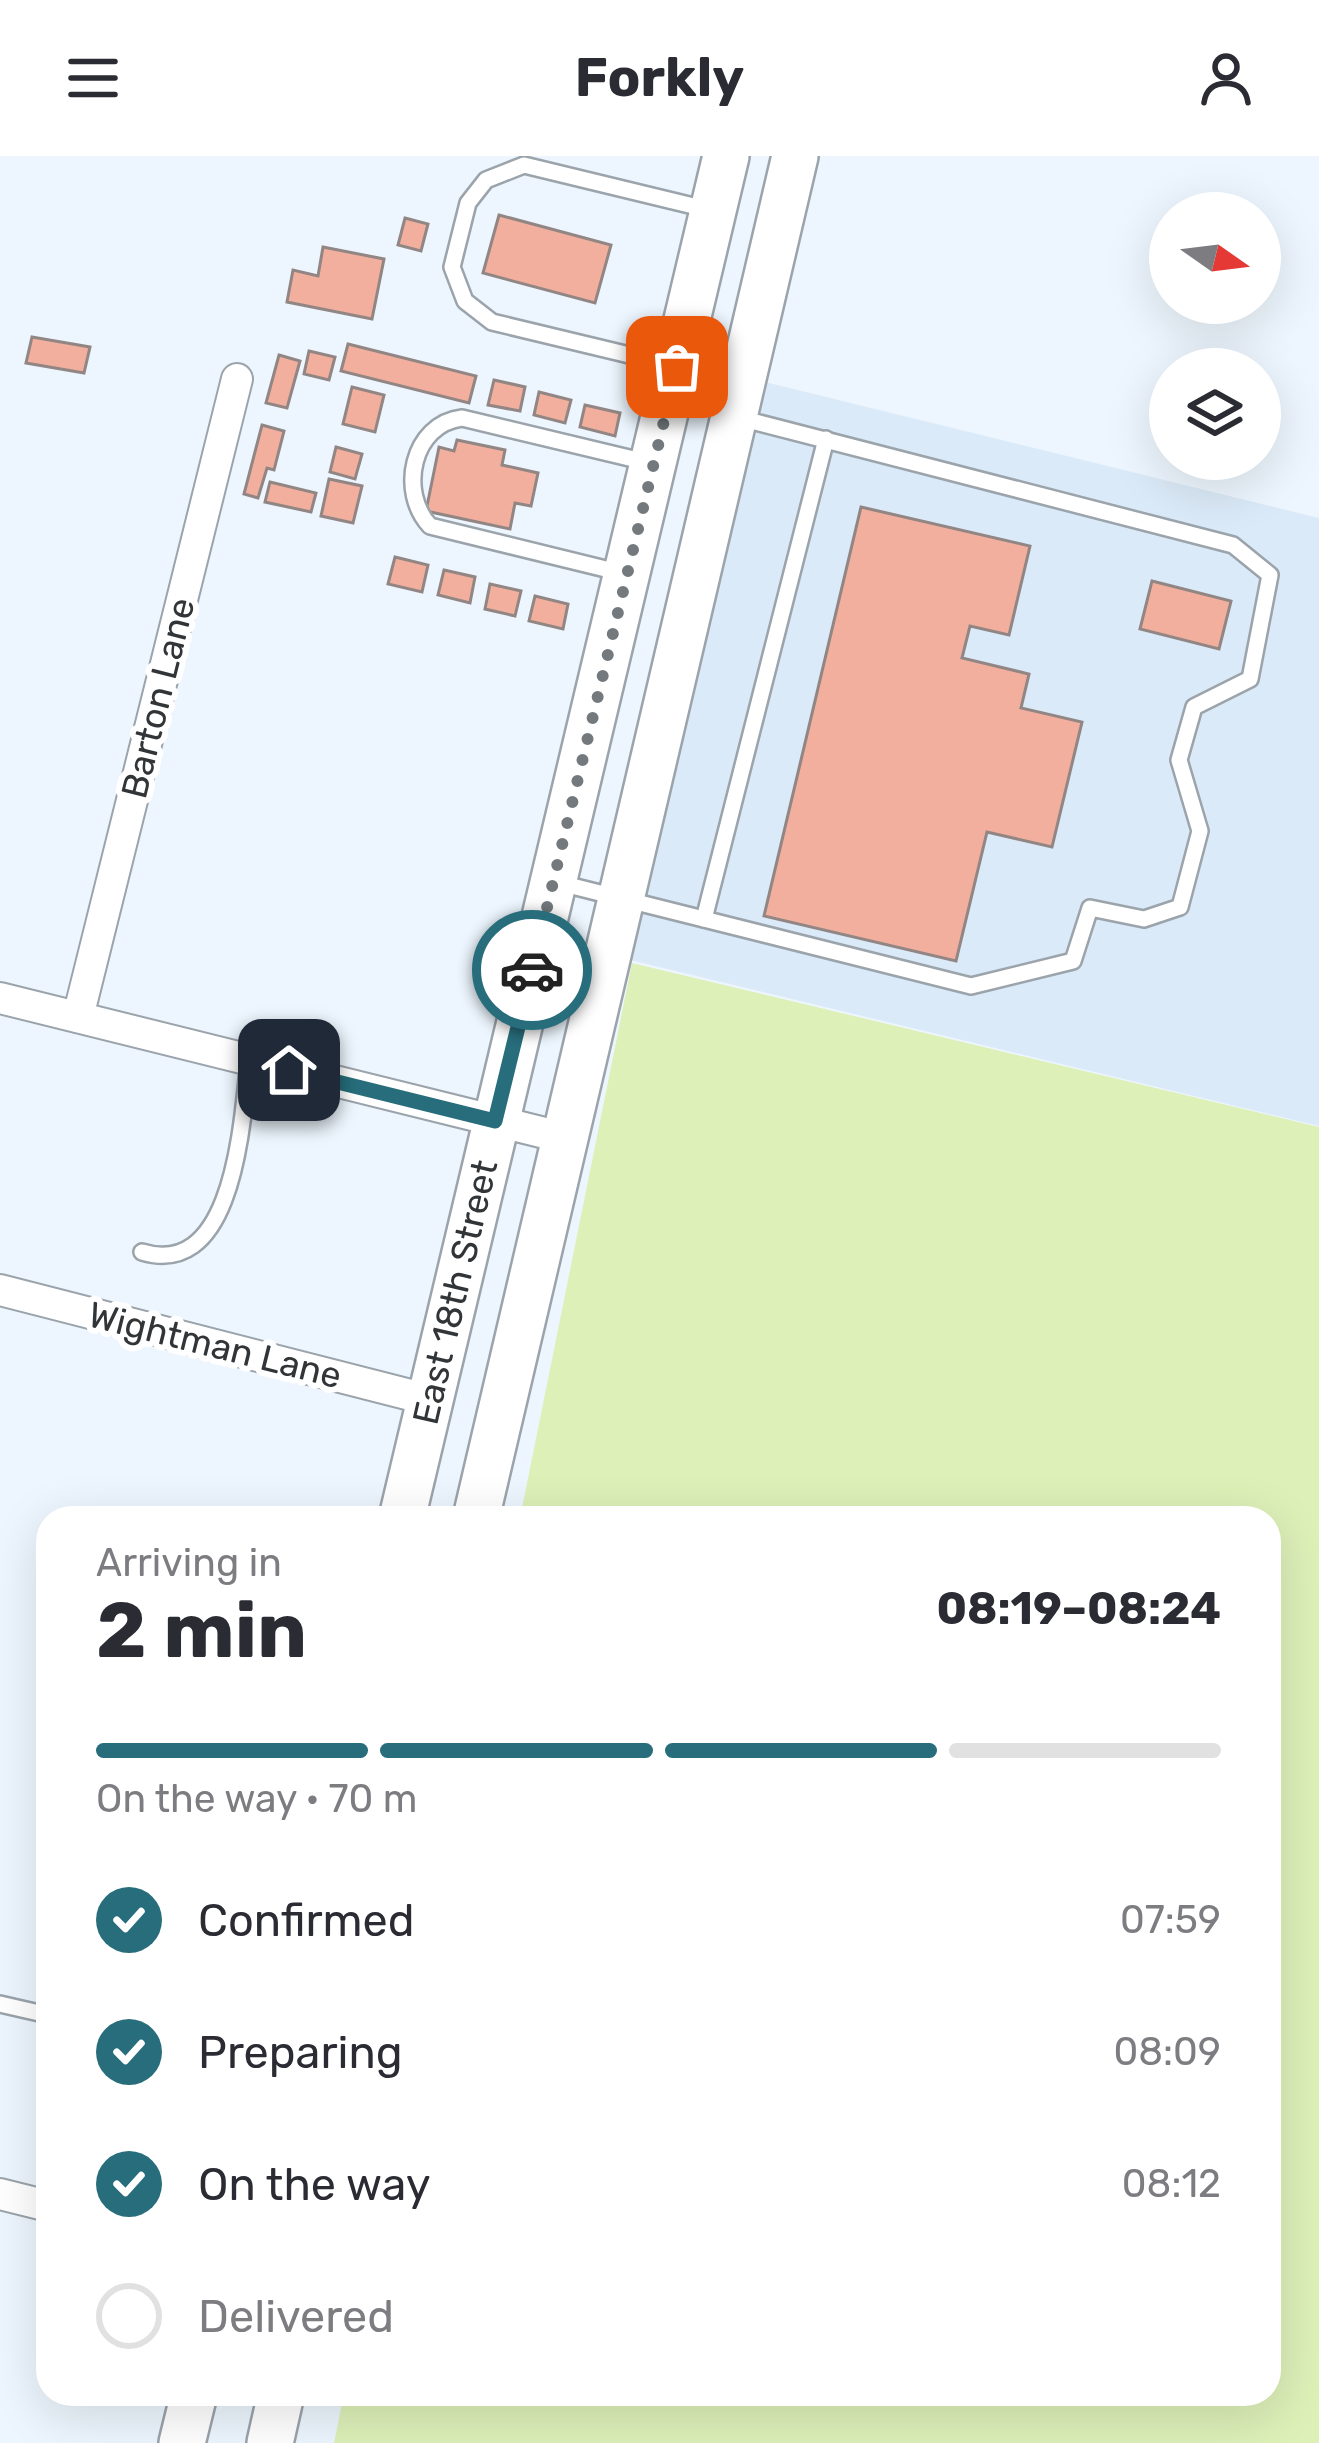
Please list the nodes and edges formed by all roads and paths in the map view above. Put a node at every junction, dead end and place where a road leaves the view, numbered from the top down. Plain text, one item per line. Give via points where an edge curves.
1 (726, 156) edge
2 (795, 156) edge
3 (713, 210) junction
4 (677, 367) junction
5 (238, 379) dead end
6 (733, 416) junction
7 (826, 439) junction
8 (654, 464) junction
9 (628, 575) junction
10 (554, 881) junction
11 (617, 898) junction
12 (704, 919) junction
13 (0, 998) edge
14 (78, 1017) junction
15 (249, 1060) junction
16 (495, 1121) junction
17 (561, 1137) junction
18 (142, 1252) dead end
19 (0, 1290) edge
20 (430, 1400) junction
21 (405, 1506) edge
22 (479, 1506) edge
23 (0, 2004) edge
24 (36, 2012) edge
25 (0, 2194) edge
26 (36, 2203) edge
27 (191, 2406) edge
28 (278, 2406) edge
29 (182, 2443) edge
30 (270, 2443) edge

1 - 3 main road, East 18th Street
2 - 6 main road, East 18th Street
3 - 4 main road, East 18th Street
3 - 4 lane via 524,165 486,180 468,203 452,267 465,301 492,322
4 - 8 main road, East 18th Street
5 - 14 street, Barton Lane
6 - 7 lane
6 - 11 main road, East 18th Street
7 - 12 lane
7 - 12 lane via 1233,545 1270,575 1250,679 1194,707 1179,760 1200,831 1180,907 1144,919 1090,908 1073,962 971,986
8 - 9 main road, East 18th Street
8 - 9 lane via 462,418 424,436 410,487 416,512 430,526
9 - 10 main road, East 18th Street
10 - 11 lane
10 - 16 main road, East 18th Street
11 - 12 lane
11 - 17 main road, East 18th Street
13 - 14 street
14 - 15 street
15 - 16 street
15 - 18 lane via 227,1190 210,1232 185,1254
16 - 17 street
16 - 20 main road, East 18th Street
17 - 22 main road, East 18th Street
19 - 20 street, Wightman Lane
20 - 21 main road, East 18th Street
23 - 24 lane
25 - 26 street
27 - 29 main road
28 - 30 main road

